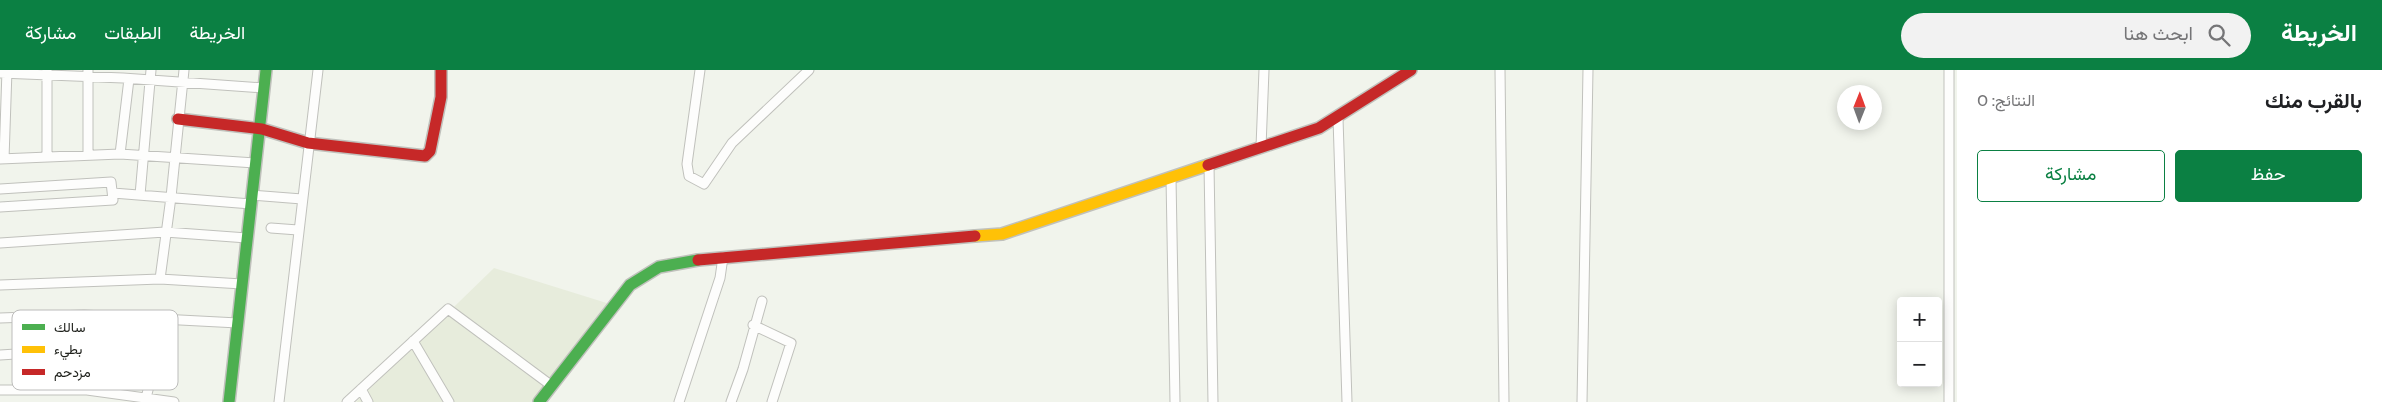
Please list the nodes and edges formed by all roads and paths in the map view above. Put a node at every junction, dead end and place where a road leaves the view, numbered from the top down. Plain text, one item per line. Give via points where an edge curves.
1 (151, 70) edge
2 (184, 70) edge
3 (266, 70) edge
4 (318, 70) edge
5 (441, 70) edge
6 (700, 70) edge
7 (810, 70) edge
8 (1264, 70) edge
9 (1411, 70) edge
10 (1500, 70) edge
11 (1588, 70) edge
12 (1949, 70) edge
13 (5, 72) edge
14 (47, 72) edge
15 (88, 73) edge
16 (125, 76) edge
17 (150, 81) junction
18 (182, 83) junction
19 (264, 88) junction
20 (1338, 118) junction
21 (178, 119) junction
22 (259, 130) junction
23 (308, 143) junction
24 (1261, 147) junction
25 (88, 154) junction
26 (120, 154) junction
27 (143, 156) junction
28 (47, 157) junction
29 (175, 158) junction
30 (2, 159) edge
31 (255, 163) junction
32 (1208, 165) junction
33 (1170, 178) junction
34 (0, 189) edge
35 (112, 193) junction
36 (140, 195) junction
37 (171, 197) junction
38 (251, 200) junction
39 (302, 200) junction
40 (0, 207) edge
41 (271, 228) dead end
42 (298, 230) junction
43 (165, 232) junction
44 (247, 238) junction
45 (0, 243) edge
46 (724, 258) junction
47 (160, 279) junction
48 (242, 284) junction
49 (0, 285) edge
50 (762, 301) dead end
51 (178, 320) edge
52 (238, 323) junction
53 (754, 325) junction
54 (414, 341) junction
55 (552, 386) junction
56 (361, 389) junction
57 (0, 390) edge
58 (148, 390) edge
59 (146, 398) junction
60 (174, 402) edge
61 (229, 402) edge
62 (279, 402) edge
63 (347, 402) edge
64 (368, 402) edge
65 (449, 402) edge
66 (539, 402) edge
67 (679, 402) edge
68 (731, 402) edge
69 (772, 402) edge
70 (1175, 402) edge
71 (1213, 402) edge
72 (1347, 402) edge
73 (1504, 402) edge
74 (1582, 402) edge
75 (1949, 402) edge

1 - 17 street
2 - 18 street
3 - 19 main road
4 - 23 street
5 - 23 main road via 440,97 430,151 425,156
6 - 7 street via 687,164 689,176 704,184 732,143
8 - 24 street
9 - 20 main road
10 - 73 street
11 - 74 street
12 - 75 street
13 - 14 street
13 - 30 street
14 - 15 street
14 - 28 street
15 - 16 street
15 - 25 street
16 - 17 street
16 - 26 street
17 - 18 street
17 - 27 street
18 - 19 street
18 - 21 street
19 - 22 main road
20 - 24 main road via 1319,128
20 - 72 street
21 - 22 main road
21 - 29 street
22 - 23 main road via 295,136
22 - 31 main road
23 - 39 street
24 - 32 main road
25 - 26 street
25 - 28 street
26 - 27 street
27 - 29 street
27 - 36 street
28 - 30 street
29 - 31 street
29 - 37 street
31 - 38 main road
32 - 33 main road
32 - 71 street
33 - 46 main road via 1002,234
33 - 70 street
34 - 35 street via 112,182
35 - 36 street
35 - 40 street via 112,200
36 - 37 street
37 - 38 street
37 - 43 street
38 - 39 street
38 - 44 main road
39 - 42 street
41 - 42 street
42 - 62 street
43 - 44 street
43 - 45 street
43 - 47 street
44 - 48 main road
46 - 55 main road via 659,267 630,285
46 - 67 street
47 - 48 street
47 - 49 street
48 - 52 main road
50 - 53 street
51 - 52 street
52 - 61 main road
53 - 68 street
53 - 69 street via 791,343
54 - 55 street via 448,310
54 - 56 street
54 - 65 street
55 - 66 main road
56 - 63 street
56 - 64 street
57 - 59 street via 87,390
58 - 59 street
59 - 60 street

